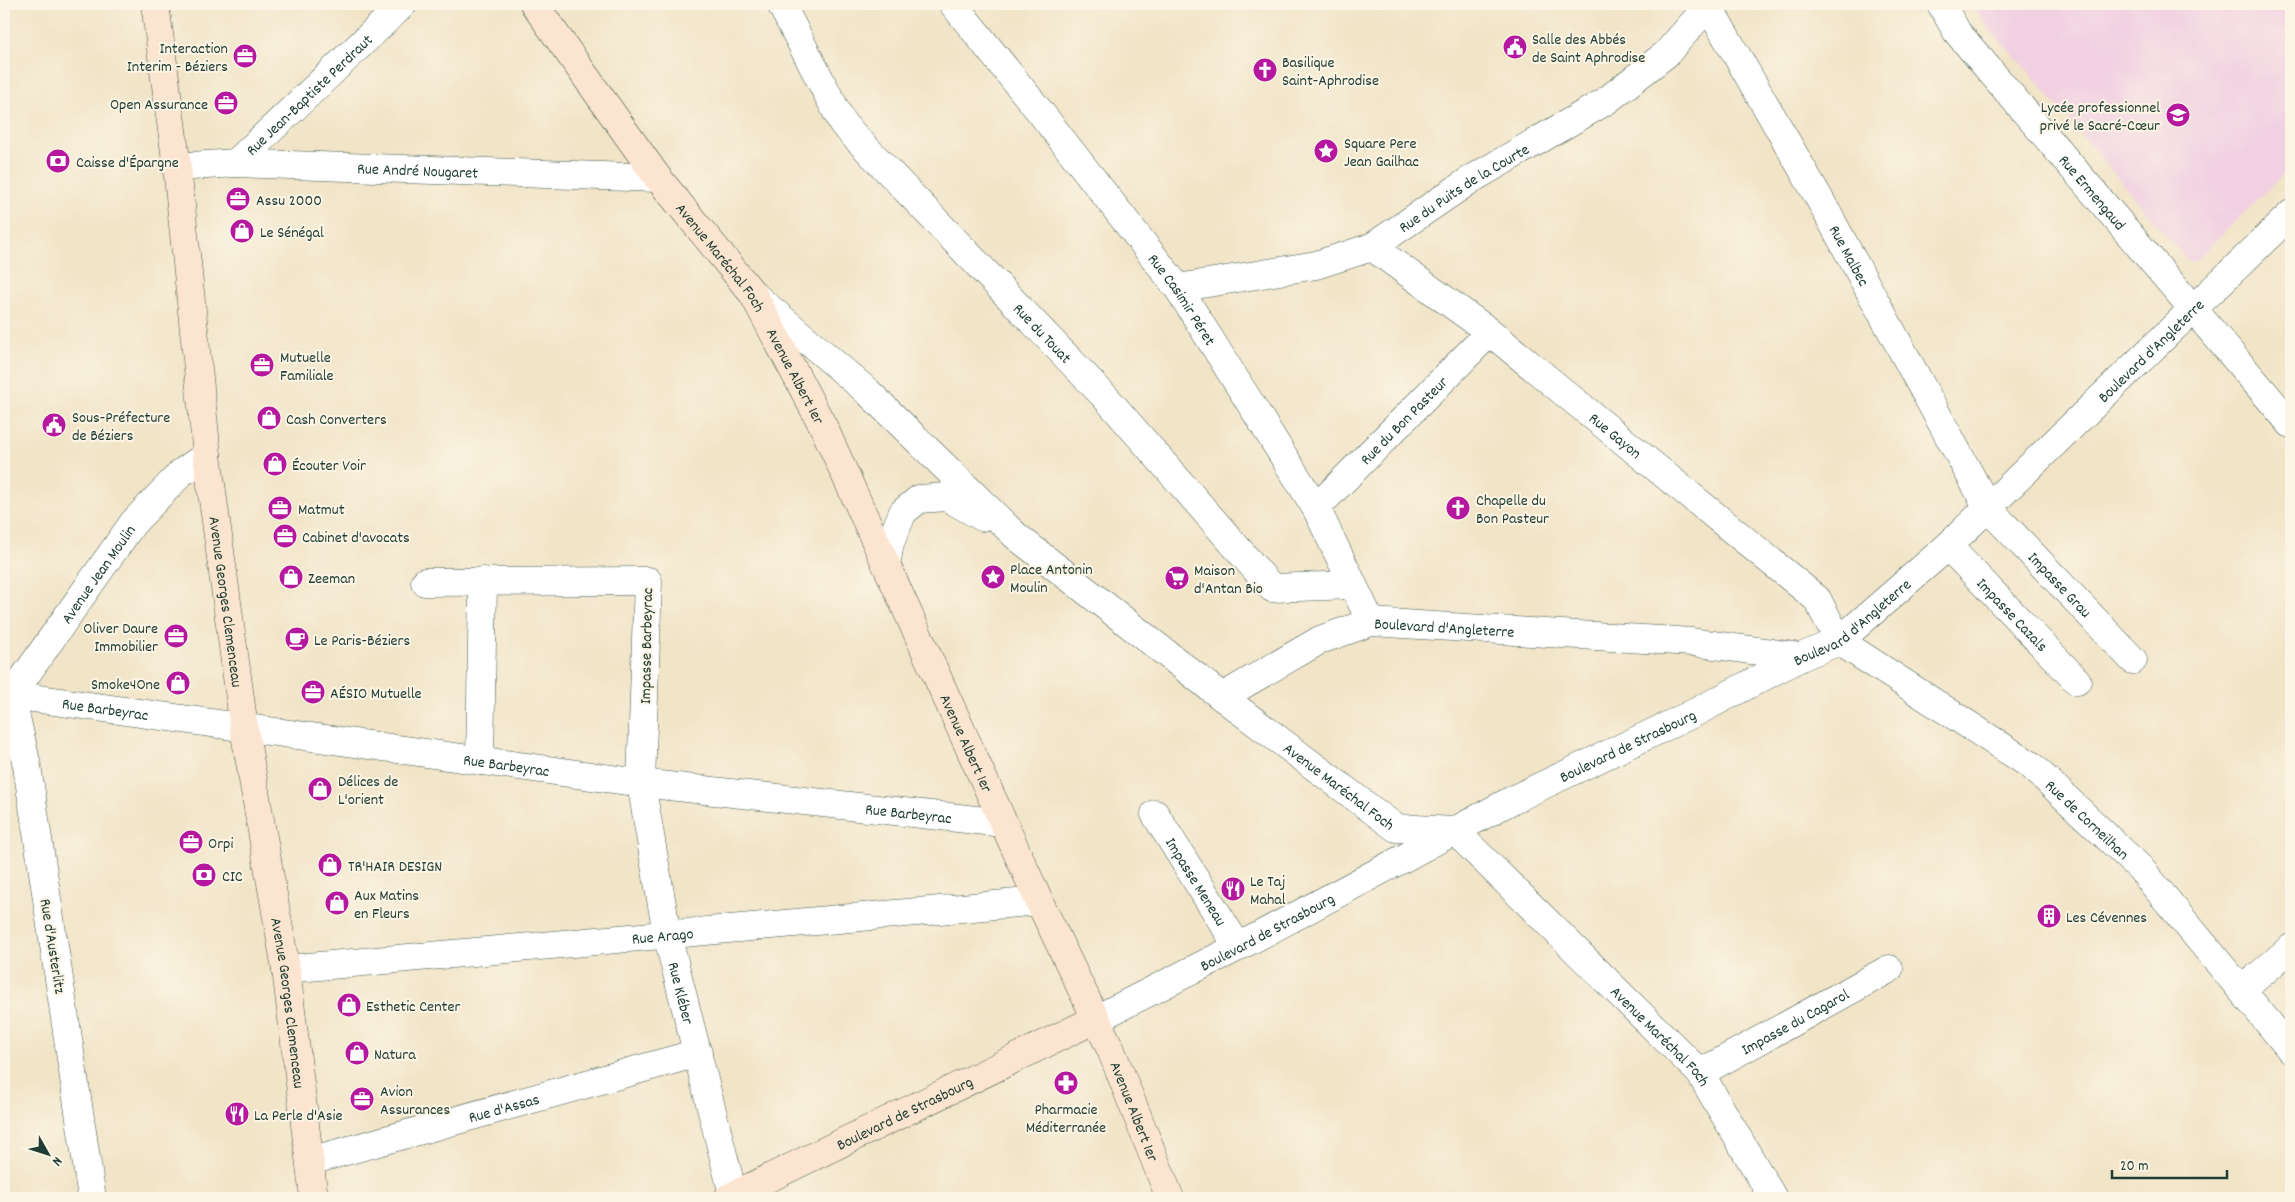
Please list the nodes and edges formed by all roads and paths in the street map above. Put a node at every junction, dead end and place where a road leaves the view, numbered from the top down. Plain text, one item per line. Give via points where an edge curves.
1 (155, 4) edge
2 (403, 4) edge
3 (534, 4) edge
4 (781, 4) edge
5 (953, 4) edge
6 (1941, 4) edge
7 (1708, 5) edge
8 (236, 163) junction
9 (177, 167) junction
10 (658, 178) junction
11 (2291, 214) edge
12 (1372, 247) junction
13 (1178, 288) junction
14 (753, 294) junction
15 (2192, 309) junction
16 (1490, 332) junction
17 (2291, 424) edge
18 (207, 455) junction
19 (1316, 508) junction
20 (1988, 508) junction
21 (1016, 536) junction
22 (1948, 546) junction
23 (886, 565) junction
24 (483, 581) junction
25 (425, 582) dead end
26 (1353, 585) junction
27 (1371, 622) junction
28 (1839, 641) junction
29 (1801, 657) junction
30 (2132, 660) dead end
31 (2077, 681) dead end
32 (1222, 697) junction
33 (7, 700) edge
34 (244, 728) junction
35 (480, 761) junction
36 (641, 783) junction
37 (1155, 814) dead end
38 (1003, 823) junction
39 (1455, 831) junction
40 (1039, 901) junction
41 (667, 934) junction
42 (1238, 947) junction
43 (2291, 948) edge
44 (286, 969) junction
45 (1889, 969) dead end
46 (2242, 990) junction
47 (1096, 1019) junction
48 (2291, 1050) edge
49 (698, 1053) junction
50 (1700, 1073) junction
51 (310, 1161) junction
52 (732, 1197) edge
53 (92, 1198) edge
54 (314, 1198) edge
55 (1170, 1198) edge
56 (1773, 1198) edge

1 - 9 main road, Avenue Georges Clemenceau
2 - 8 street, Rue Jean-Baptiste Perdraut
3 - 10 main road, Avenue Maréchal Foch
4 - 26 street, Rue du Touat via 843,124 1108,400 1272,588
5 - 13 street, Rue Casimir Péret
6 - 15 street, Rue Ermengaud via 1957,32
7 - 12 street, Rue du Puits de la Courte via 1666,54 1606,101 1470,180
7 - 20 street, Rue Malbec
8 - 9 street, Rue André Nougaret
8 - 10 street, Rue André Nougaret
9 - 18 main road, Avenue Georges Clemenceau
10 - 14 main road, Avenue Maréchal Foch
11 - 15 street, Boulevard d'Angleterre
12 - 13 street, Rue du Puits de la Courte via 1316,264
12 - 16 street, Rue Gayon
13 - 19 street, Rue Casimir Péret
14 - 21 street, Avenue Maréchal Foch via 868,392
14 - 23 main road, Avenue Albert 1er via 824,428
15 - 17 street, Rue Ermengaud
15 - 20 street, Boulevard d'Angleterre
16 - 19 street, Rue du Bon Pasteur
16 - 28 street, Rue Gayon via 1818,599
18 - 33 street, Avenue Jean Moulin via 181,473 133,523
18 - 34 main road, Avenue Georges Clemenceau
19 - 26 street, Rue Casimir Péret
20 - 22 street, Boulevard d'Angleterre
20 - 30 street, Impasse Grau
21 - 23 street, Avenue Maréchal Foch via 947,497 919,499 903,512 890,543
21 - 32 street, Avenue Maréchal Foch
22 - 28 street, Boulevard d'Angleterre
22 - 31 street, Impasse Cazals
23 - 38 main road, Avenue Albert 1er
24 - 25 street, Impasse Barbeyrac
24 - 35 street
24 - 36 street, Impasse Barbeyrac via 648,580
26 - 27 street, Rue Casimir Péret
27 - 29 street, Boulevard d'Angleterre via 1692,642
27 - 32 street, Boulevard d'Angleterre via 1320,640
28 - 29 street, Boulevard d'Angleterre
28 - 46 street, Rue de Corneilhan via 2032,766 2140,868
29 - 39 street, Boulevard de Strasbourg
32 - 39 street, Avenue Maréchal Foch via 1396,828
33 - 34 street, Rue Barbeyrac
33 - 53 street, Rue d'Austerlitz via 27,766
34 - 35 street, Rue Barbeyrac
34 - 44 main road, Avenue Georges Clemenceau
35 - 36 street, Rue Barbeyrac
36 - 38 street, Rue Barbeyrac
36 - 41 street, Rue Kléber
37 - 42 street, Impasse Meneau
38 - 40 main road, Avenue Albert 1er
39 - 42 street, Boulevard de Strasbourg
39 - 50 street, Avenue Maréchal Foch
40 - 41 street, Rue Arago
40 - 47 main road, Avenue Albert 1er
41 - 44 street, Rue Arago
41 - 49 street, Rue Kléber
42 - 47 street, Boulevard de Strasbourg
43 - 46 street
44 - 51 main road, Avenue Georges Clemenceau
45 - 50 street, Impasse du Cagarol
46 - 48 street, Rue de Corneilhan
47 - 52 main road, Boulevard de Strasbourg
47 - 55 main road, Avenue Albert 1er
49 - 51 street, Rue d'Assas
49 - 52 street, Rue Kléber
50 - 56 street, Avenue Maréchal Foch
51 - 54 main road, Avenue Georges Clemenceau

